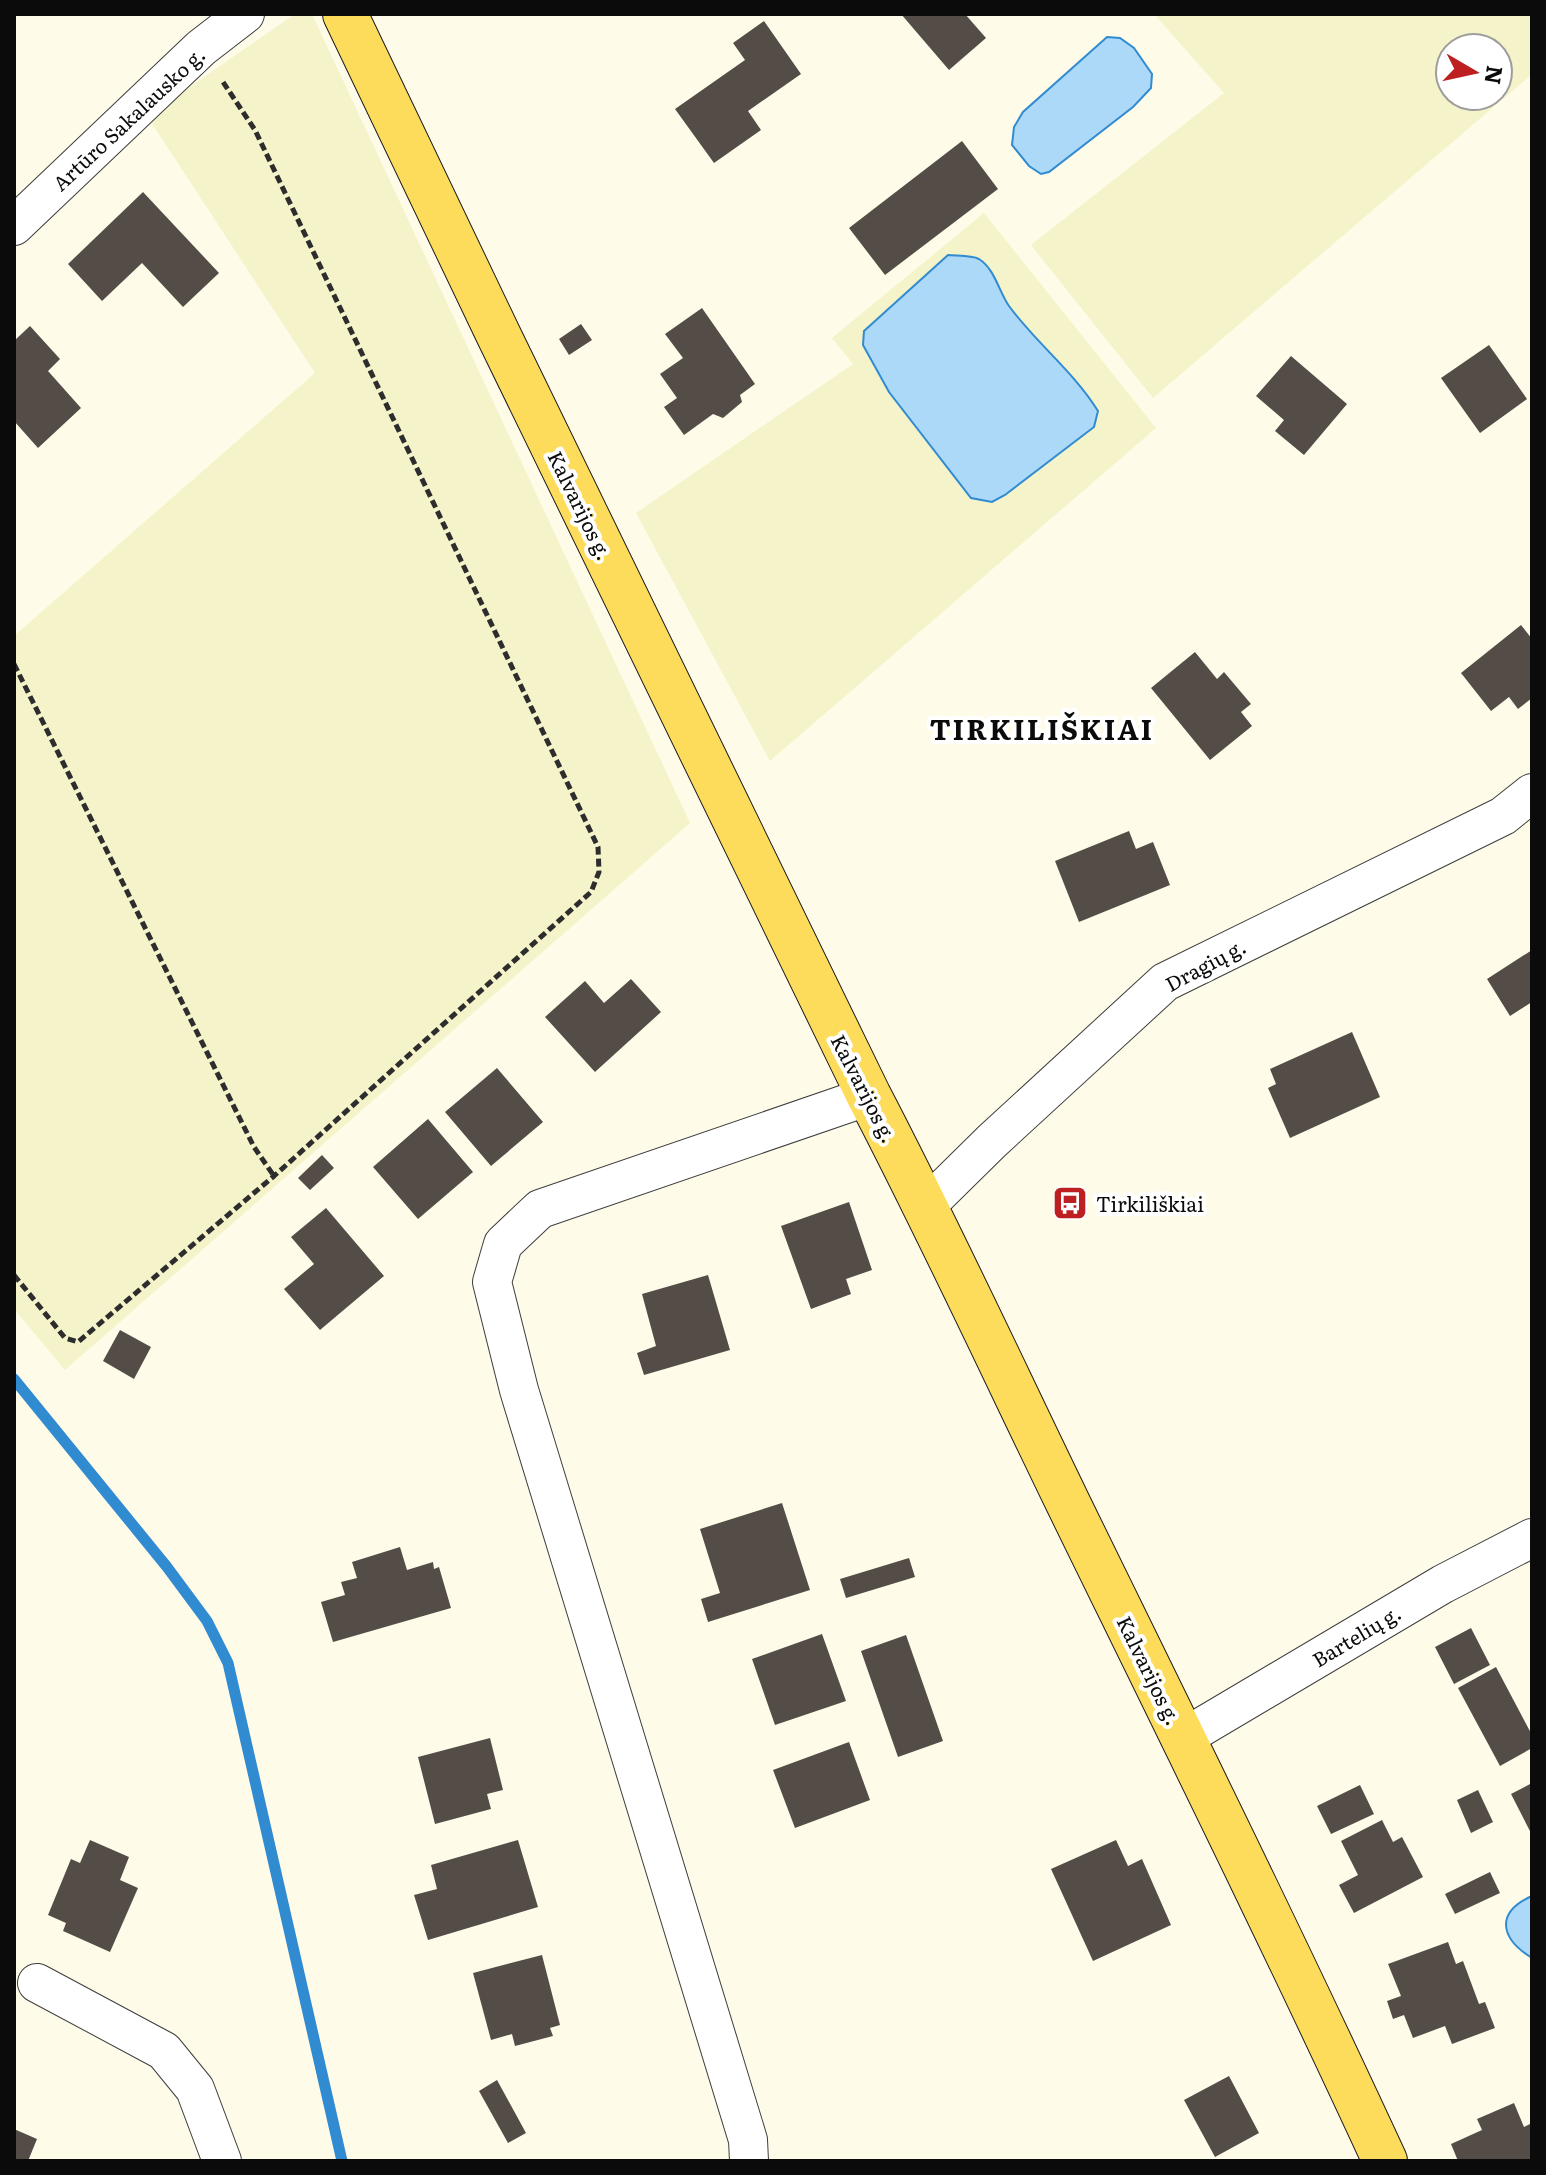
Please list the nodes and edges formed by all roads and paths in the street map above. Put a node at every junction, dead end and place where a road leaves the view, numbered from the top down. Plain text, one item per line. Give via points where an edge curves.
1 (245, 14) edge
2 (345, 14) edge
3 (201, 48) junction
4 (14, 226) edge
5 (14, 664) edge
6 (1532, 793) edge
7 (869, 1096) junction
8 (274, 1176) junction
9 (926, 1206) junction
10 (14, 1275) edge
11 (1532, 1538) edge
12 (1183, 1738) junction
13 (37, 1983) dead end
14 (222, 2161) edge
15 (749, 2161) edge
16 (1385, 2161) edge

1 - 3 street, Artūro Sakalausko g.
2 - 7 main road, Kalvarijos g.
3 - 4 street, Artūro Sakalausko g.
3 - 8 path via 255,130 598,847 599,872 591,892
5 - 8 path via 254,1147
6 - 9 street, Dragių g. via 1503,816 1165,982
7 - 9 main road, Kalvarijos g.
7 - 15 street via 540,1209 503,1244 492,1282 519,1390 748,2140
8 - 10 path via 78,1342 65,1338
9 - 12 main road, Kalvarijos g.
11 - 12 street, Bartelių g. via 1443,1584
12 - 16 main road, Kalvarijos g.
13 - 14 street via 164,2051 195,2089

